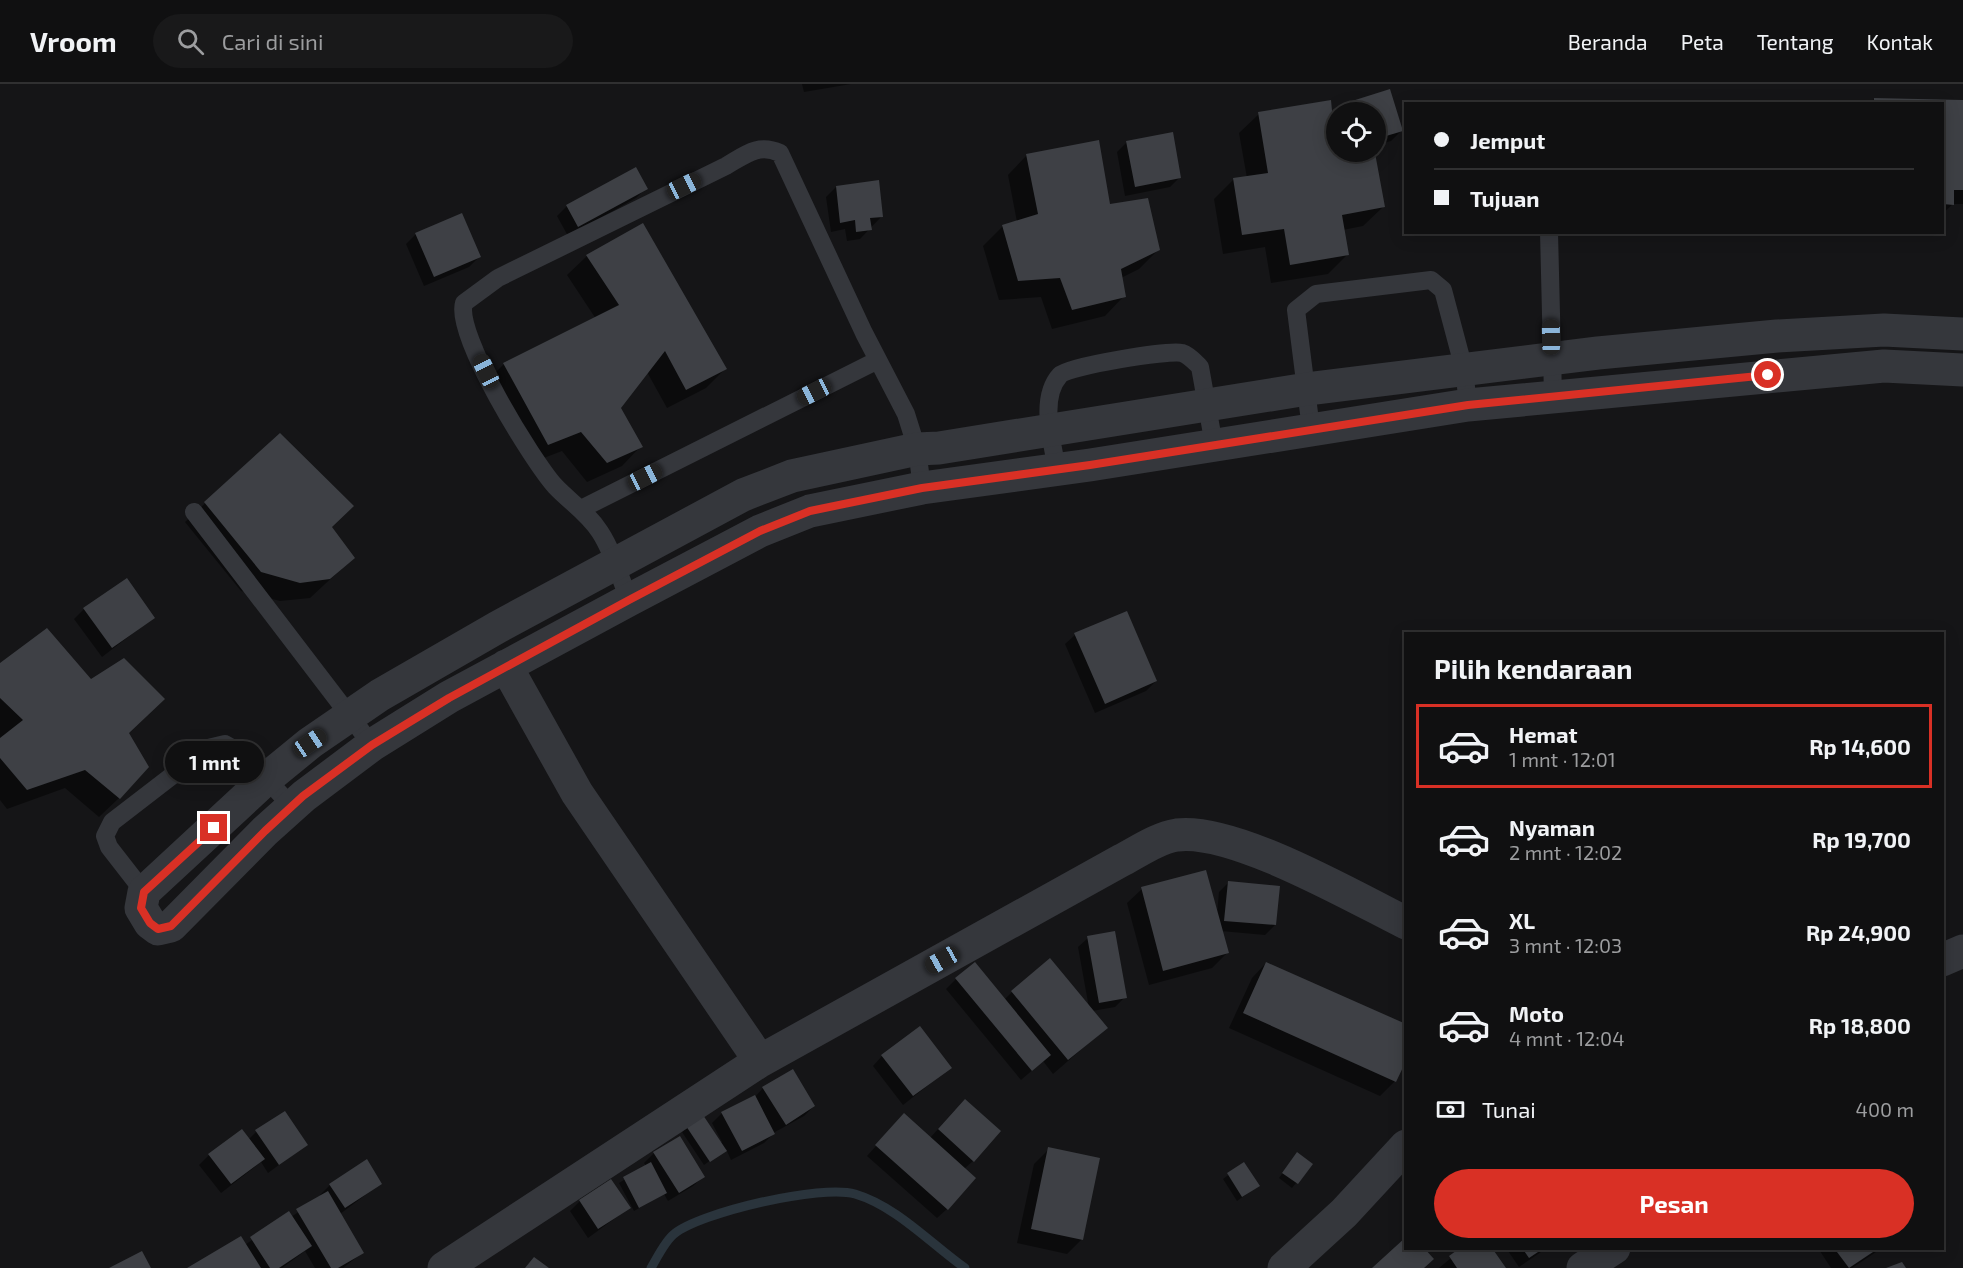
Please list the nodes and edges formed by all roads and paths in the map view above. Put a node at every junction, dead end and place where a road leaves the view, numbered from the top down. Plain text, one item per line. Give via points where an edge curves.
1 (1549, 234) edge
2 (1884, 330) junction
3 (1963, 334) edge
4 (1552, 358) junction
5 (878, 360) junction
6 (1884, 366) junction
7 (1464, 369) junction
8 (1963, 370) edge
9 (1307, 389) junction
10 (1553, 396) junction
11 (1468, 405) junction
12 (1208, 407) junction
13 (1049, 429) junction
14 (1311, 429) junction
15 (1214, 445) junction
16 (917, 449) junction
17 (1057, 469) junction
18 (922, 488) junction
19 (581, 509) junction
20 (194, 512) dead end
21 (615, 563) junction
22 (629, 600) junction
23 (432, 666) junction
24 (506, 666) junction
25 (449, 698) junction
26 (349, 717) junction
27 (372, 745) junction
28 (266, 779) junction
29 (292, 807) junction
30 (144, 892) junction
31 (1404, 922) edge
32 (1963, 951) edge
33 (1944, 959) edge
34 (760, 1061) junction
35 (1404, 1148) edge
36 (1611, 1250) edge
37 (444, 1268) edge
38 (1284, 1268) edge
39 (1583, 1268) edge

1 - 4 lane
2 - 3 street
2 - 4 street via 1777,336
2 - 6 street
4 - 7 street
4 - 10 lane
5 - 16 lane via 906,414
5 - 19 lane
5 - 19 lane via 780,153 769,147 755,149 508,273 464,303 463,322 513,425 555,486
6 - 8 street
6 - 10 street
7 - 9 street
7 - 9 lane via 1438,284 1431,280 1363,288 1316,294 1296,310
7 - 11 lane
9 - 12 street
9 - 14 lane
10 - 11 street
11 - 14 street
12 - 13 street
12 - 13 lane via 1200,367 1182,353 1155,354 1061,374 1050,392
12 - 15 lane
13 - 16 street
13 - 17 lane
14 - 15 street
15 - 17 street
16 - 18 lane
16 - 21 street via 792,476 743,495
17 - 18 street
18 - 22 street via 810,511 760,531
19 - 21 lane via 602,534
20 - 26 lane
21 - 22 lane
21 - 23 street
22 - 24 street
23 - 25 street
23 - 26 street
24 - 25 street
24 - 34 street via 577,793
25 - 27 street
26 - 27 lane
26 - 28 street
27 - 29 street
28 - 29 lane
28 - 30 street
28 - 30 lane via 246,756 225,744 208,748 112,822 105,836 109,847
29 - 30 street via 171,926 158,929 150,923 141,908
31 - 34 street via 1247,847 1195,834 1174,836 1122,860
32 - 33 street
34 - 37 street
35 - 38 street via 1344,1214
36 - 39 street

